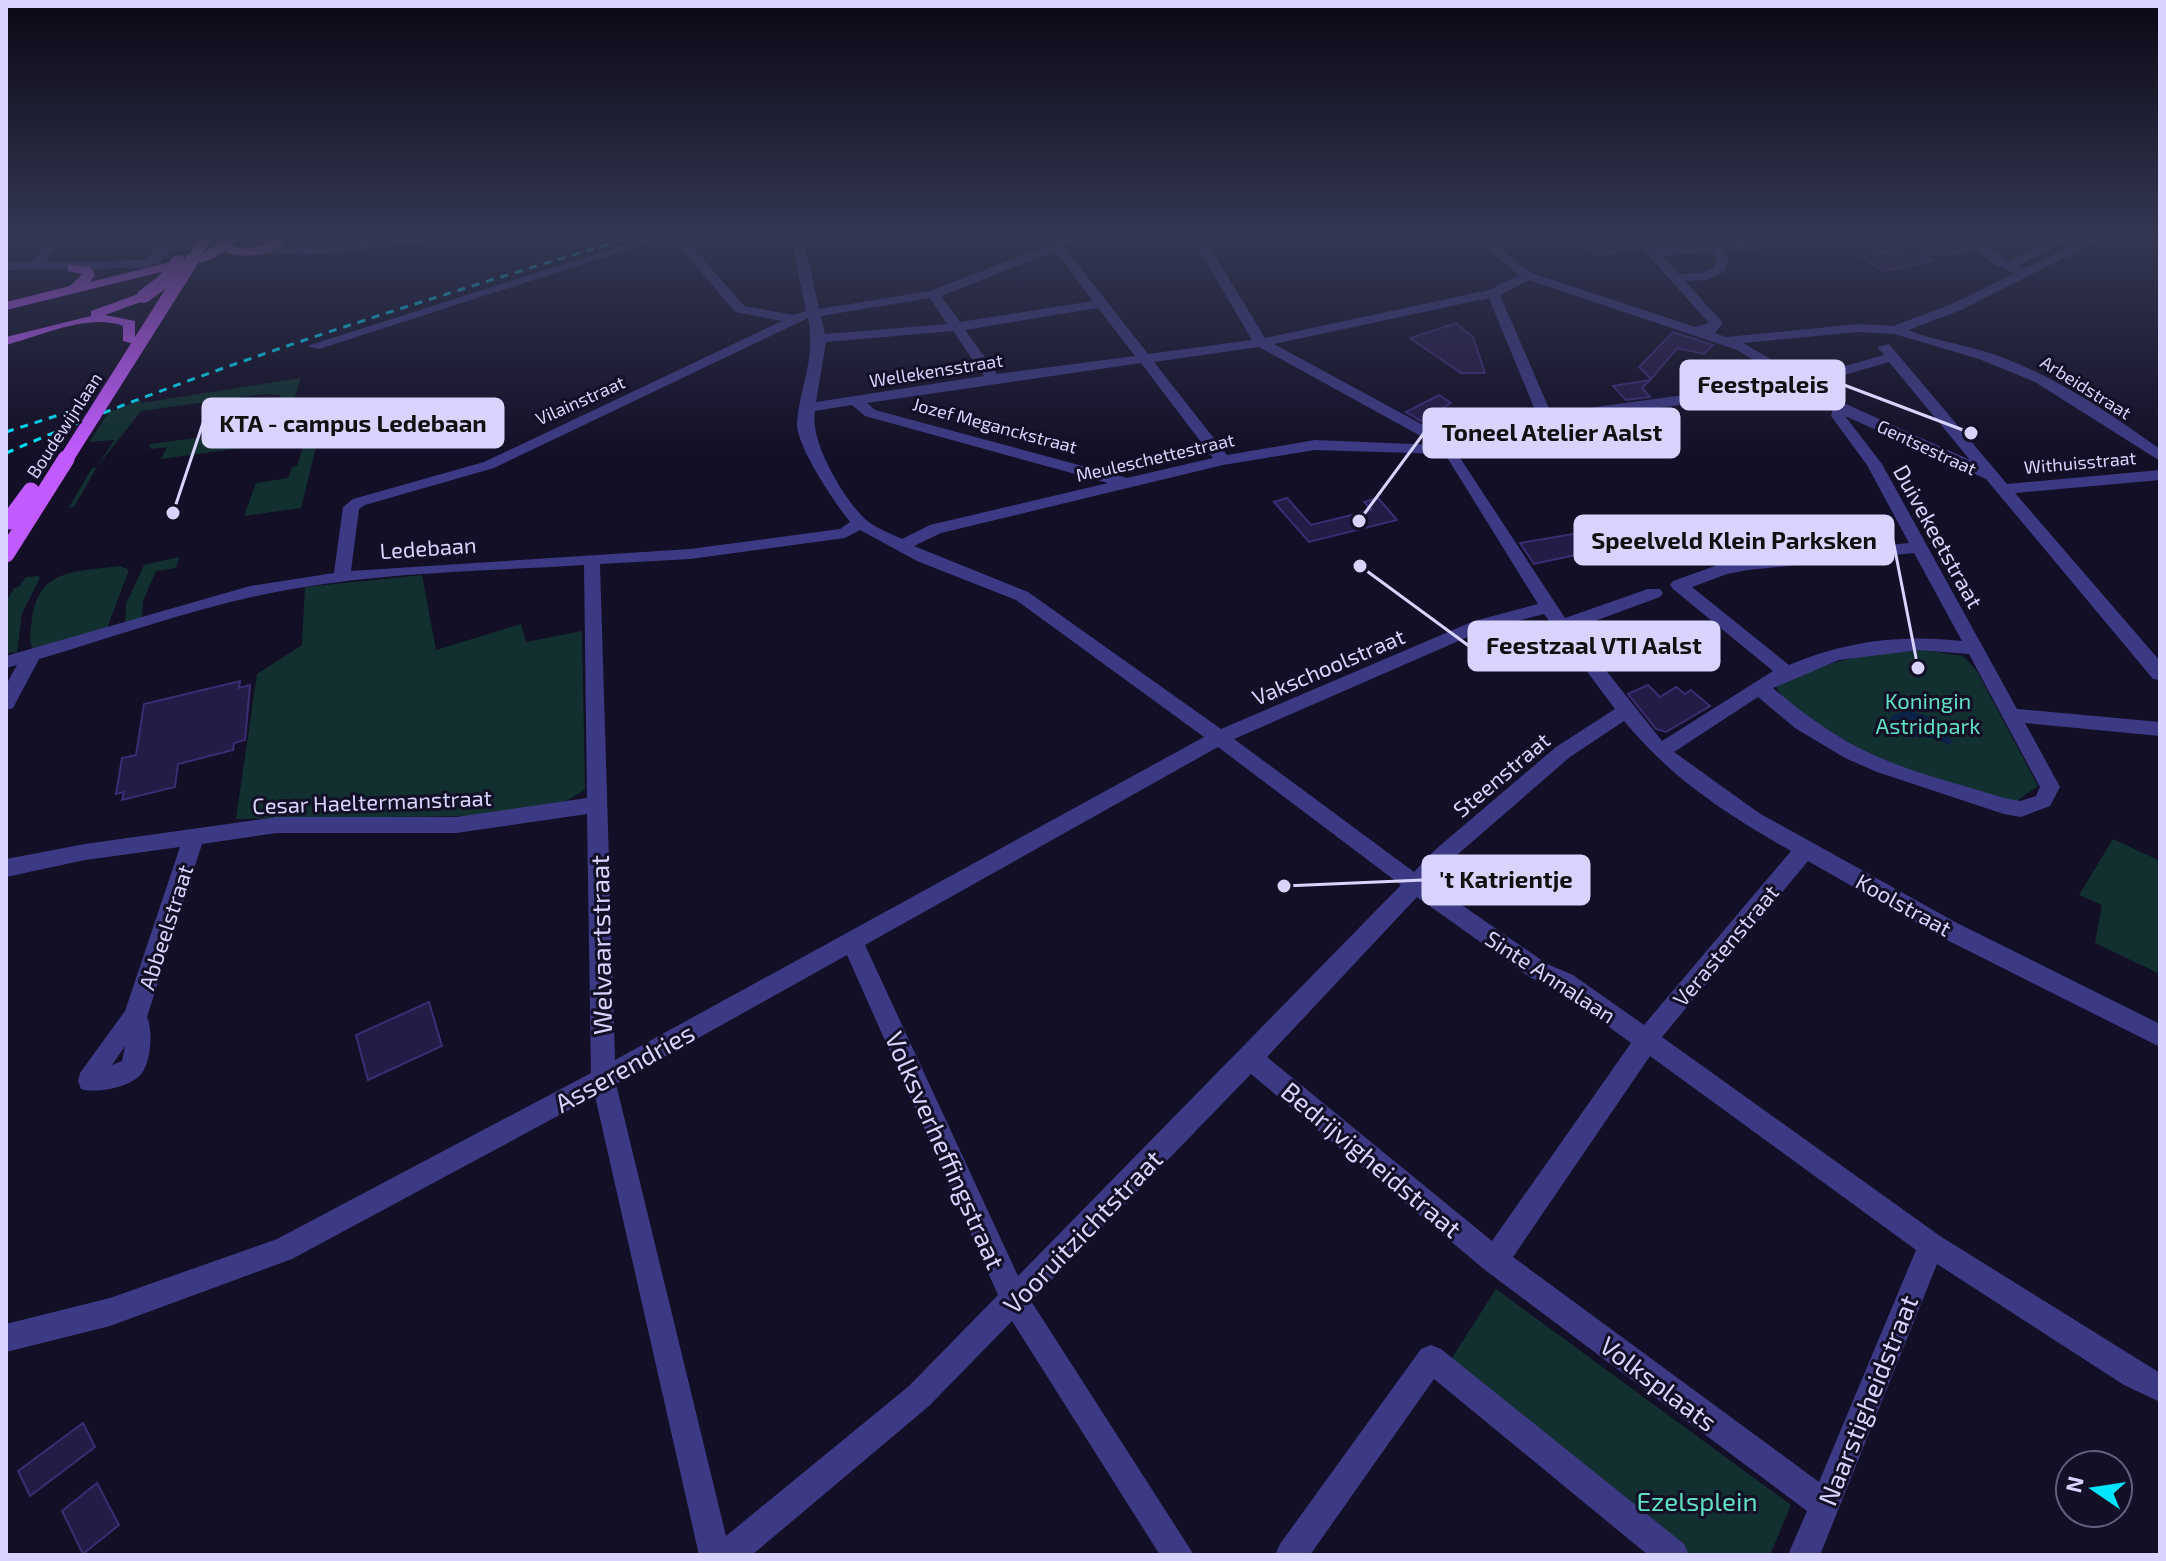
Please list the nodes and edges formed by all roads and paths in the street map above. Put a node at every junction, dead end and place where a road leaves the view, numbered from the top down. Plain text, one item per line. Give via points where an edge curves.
1 (112, 309) edge
2 (152, 309) edge
3 (161, 309) edge
4 (428, 309) edge
5 (740, 309) edge
6 (812, 309) edge
7 (840, 309) edge
8 (944, 309) edge
9 (1067, 309) edge
10 (1106, 309) edge
11 (1241, 309) edge
12 (1419, 309) edge
13 (1500, 309) edge
14 (1628, 309) edge
15 (1703, 309) edge
16 (1940, 309) edge
17 (814, 313) junction
18 (794, 319) junction
19 (957, 327) junction
20 (1896, 330) junction
21 (1695, 331) junction
22 (1874, 332) junction
23 (6, 339) edge
24 (819, 339) junction
25 (130, 341) junction
26 (1727, 341) junction
27 (1261, 343) junction
28 (314, 346) dead end
29 (1893, 357) junction
30 (1145, 359) junction
31 (993, 379) junction
32 (1802, 383) junction
33 (855, 401) junction
34 (1841, 407) junction
35 (807, 408) junction
36 (1546, 418) junction
37 (1431, 444) junction
38 (1450, 450) joint
39 (2160, 456) edge
40 (1223, 460) junction
41 (2160, 475) edge
42 (1998, 482) junction
43 (1127, 483) junction
44 (859, 523) junction
45 (6, 526) edge
46 (900, 546) junction
47 (1920, 547) junction
48 (6, 554) edge
49 (592, 562) junction
50 (342, 578) junction
51 (1654, 593) dead end
52 (1549, 607) junction
53 (1562, 626) junction
54 (1976, 649) junction
55 (31, 656) junction
56 (6, 662) edge
57 (1786, 672) junction
58 (2160, 674) edge
59 (1759, 687) junction
60 (6, 703) edge
61 (1627, 712) junction
62 (2009, 715) junction
63 (2160, 729) edge
64 (1218, 738) junction
65 (1660, 751) junction
66 (597, 804) junction
67 (194, 837) junction
68 (1805, 849) junction
69 (6, 868) edge
70 (1416, 885) junction
71 (852, 942) junction
72 (135, 1017) dead end
73 (2160, 1036) edge
74 (1648, 1042) junction
75 (1250, 1058) junction
76 (603, 1079) junction
77 (1931, 1245) junction
78 (1495, 1260) junction
79 (1015, 1301) junction
80 (6, 1338) edge
81 (2160, 1388) edge
82 (1824, 1505) junction
83 (715, 1555) edge
84 (728, 1555) edge
85 (1178, 1555) edge
86 (1291, 1555) edge
87 (1673, 1555) edge
88 (1804, 1555) edge

1 - 23 main road, Boudewijnlaan, bridge
2 - 25 main road, Boudewijnlaan, bridge
3 - 48 main road, Boudewijnlaan, bridge
4 - 28 street
5 - 18 street
6 - 17 street
7 - 17 street
8 - 19 street
9 - 19 street
10 - 30 street
11 - 27 street
12 - 27 street, Wellekensstraat
13 - 36 street
14 - 21 street
15 - 21 street via 1716,323 1712,330
16 - 20 street
17 - 18 street
17 - 24 street
18 - 50 street, Vilainstraat via 489,465 359,502 351,507
19 - 24 street
19 - 31 street
20 - 22 street
20 - 39 street, Arbeidstraat via 2024,370
21 - 26 street
22 - 26 street via 1858,328
22 - 29 street
23 - 25 main road via 115,318 130,324
24 - 35 street
25 - 45 main road, Boudewijnlaan, bridge
26 - 32 street, Gentsestraat
27 - 30 street, Wellekensstraat
27 - 37 street
29 - 32 street
29 - 42 street
30 - 31 street, Wellekensstraat
30 - 40 street
31 - 33 street, Wellekensstraat
32 - 34 street, Gentsestraat
32 - 36 street
33 - 35 street, Wellekensstraat
33 - 43 street, Jozef Meganckstraat via 870,413
34 - 42 street, Gentsestraat
34 - 47 street, Duivekeetstraat via 1838,416 1874,464
35 - 44 street via 804,426 809,438 832,488
36 - 37 street via 1448,432
37 - 38 street, Meuleschettestraat
37 - 40 street, Meuleschettestraat via 1315,445
38 - 52 street, Koolstraat
40 - 43 street, Meuleschettestraat
41 - 42 street, Withuisstraat
42 - 58 street, Gentsestraat
43 - 46 street, Meuleschettestraat via 936,529
44 - 46 street, Sinte Annalaan
44 - 49 street, Ledebaan via 845,533 825,536
46 - 64 street, Sinte Annalaan via 1022,596
47 - 54 street, Duivekeetstraat
47 - 57 street via 1748,565 1679,585
49 - 50 street, Ledebaan
49 - 66 street, Welvaartstraat
50 - 55 street, Ledebaan via 250,592
51 - 53 street
52 - 53 street, Koolstraat
52 - 64 street, Vakschoolstraat via 1480,625
53 - 61 street, Koolstraat
54 - 57 street via 1946,644 1853,648
54 - 62 street, Duivekeetstraat
55 - 56 street, Ledebaan
55 - 60 street
57 - 59 street
59 - 62 street, Duivekeetstraat via 1802,723 1852,753 1918,780 2021,809 2043,801 2050,787
59 - 65 street
61 - 65 street, Koolstraat
61 - 70 street, Steenstraat via 1563,752 1443,855
62 - 63 street
64 - 70 street, Sinte Annalaan
64 - 71 street, Asserendries
65 - 68 street, Koolstraat via 1689,776
66 - 67 street, Cesar Haeltermanstraat via 456,825 277,825
66 - 76 street, Welvaartstraat
67 - 69 street, Cesar Haeltermanstraat
67 - 72 street, Abbeelstraat
68 - 73 street, Koolstraat via 1949,930
68 - 74 street, Verastenstraat
70 - 74 street, Sinte Annalaan
70 - 75 street, Vooruitzichtstraat
71 - 76 street, Asserendries
71 - 79 street, Volksverheffingstraat
74 - 77 street, Sinte Annalaan
74 - 78 street, Verastenstraat
75 - 78 street, Bedrijvigheidstraat
75 - 79 street, Vooruitzichtstraat
76 - 80 street, Asserendries via 283,1250 110,1312
76 - 83 street, Welvaartstraat
77 - 81 street, Sinte Annalaan
77 - 82 street, Naarstigheidstraat
78 - 82 street, Volksplaats
79 - 84 street, Vooruitzichtstraat via 919,1396
79 - 85 street, Volksverheffingstraat
82 - 88 street, Naarstigheidstraat
86 - 87 street via 1431,1359

